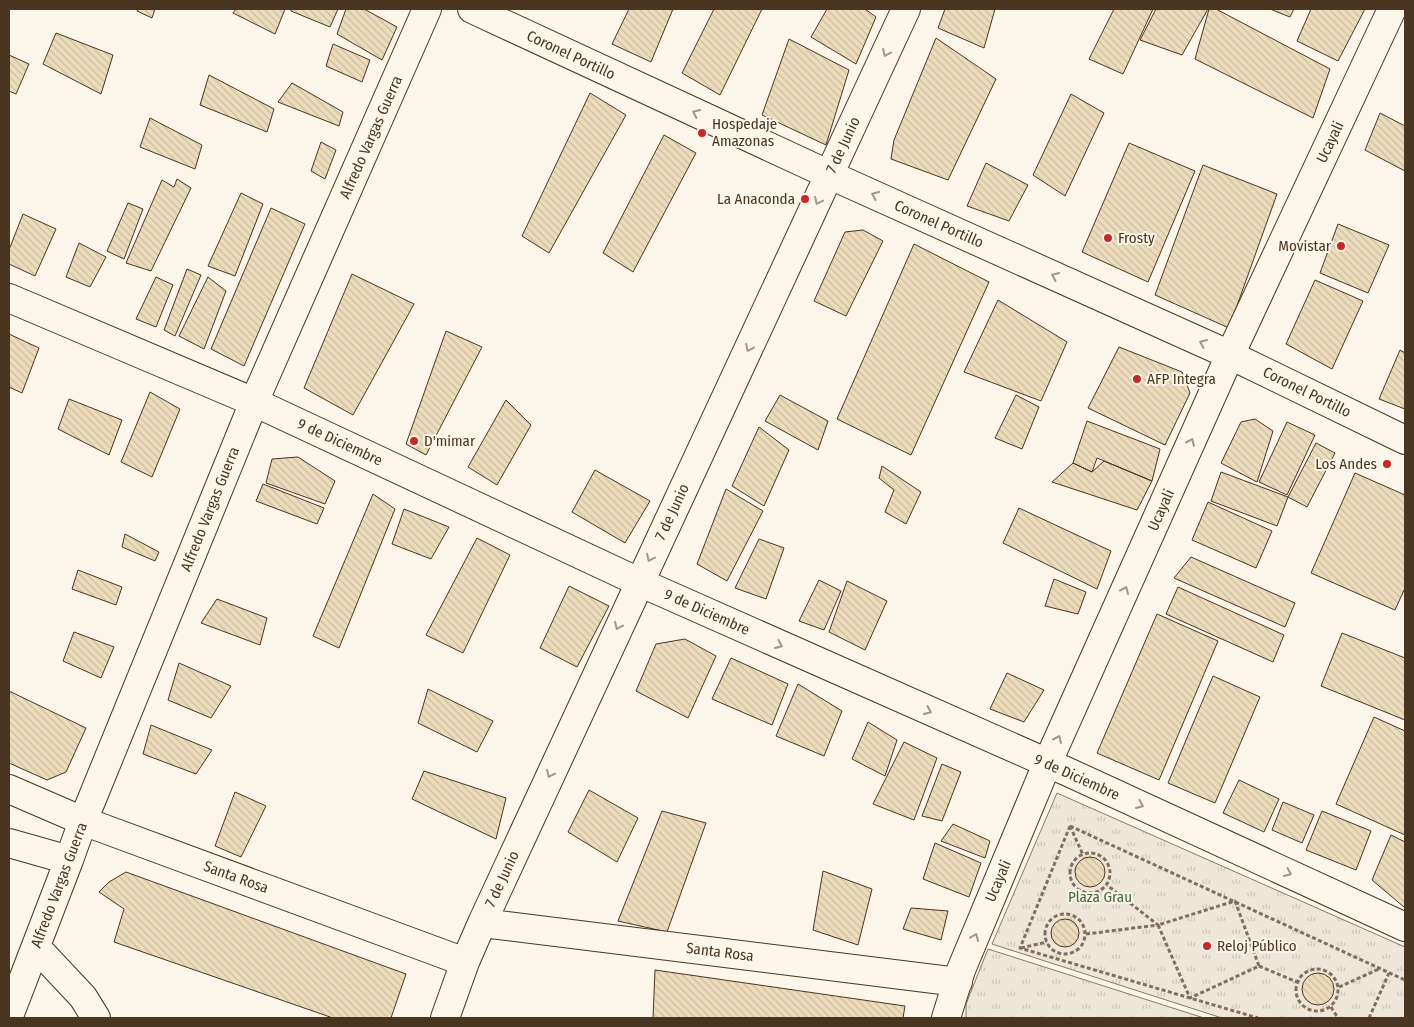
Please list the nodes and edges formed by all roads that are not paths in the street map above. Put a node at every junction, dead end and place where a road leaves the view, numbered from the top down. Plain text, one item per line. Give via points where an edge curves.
1 (427, 9) edge
2 (472, 9) edge
3 (906, 9) edge
4 (1392, 9) edge
5 (830, 175) junction
6 (9, 298) edge
7 (1230, 355) junction
8 (254, 402) junction
9 (1405, 440) edge
10 (639, 582) junction
11 (1047, 764) junction
12 (9, 789) edge
13 (83, 820) junction
14 (9, 843) edge
15 (69, 860) junction
16 (482, 923) junction
17 (1405, 927) edge
18 (36, 947) junction
19 (464, 962) junction
20 (958, 982) junction
21 (9, 1016) edge
22 (96, 1018) edge
23 (445, 1018) edge
24 (946, 1018) edge

1 - 8 street, Alfredo Vargas Guerra
5 -> 2 street, Coronel Portillo
3 -> 5 street, 7 de Junio
4 - 7 street, Ucayali
7 -> 5 street, Coronel Portillo
5 -> 10 street, 7 de Junio
6 - 8 street, 9 de Diciembre
7 - 9 street, Coronel Portillo
11 -> 7 street, Ucayali
8 - 10 street, 9 de Diciembre
8 - 13 street, Alfredo Vargas Guerra
10 -> 11 street, 9 de Diciembre
10 -> 16 street, 7 de Junio
11 -> 17 street, 9 de Diciembre
20 -> 11 street, Ucayali
12 - 13 street, Santa Rosa
13 - 15 street, Alfredo Vargas Guerra
13 - 19 street, Santa Rosa
14 - 15 street
15 - 18 street, Alfredo Vargas Guerra
16 - 19 street, 7 de Junio
16 - 20 street, Santa Rosa
18 - 21 street, Alfredo Vargas Guerra
18 - 22 street via 83,997
19 - 23 street, 7 de Junio
20 - 24 street, Ucayali

